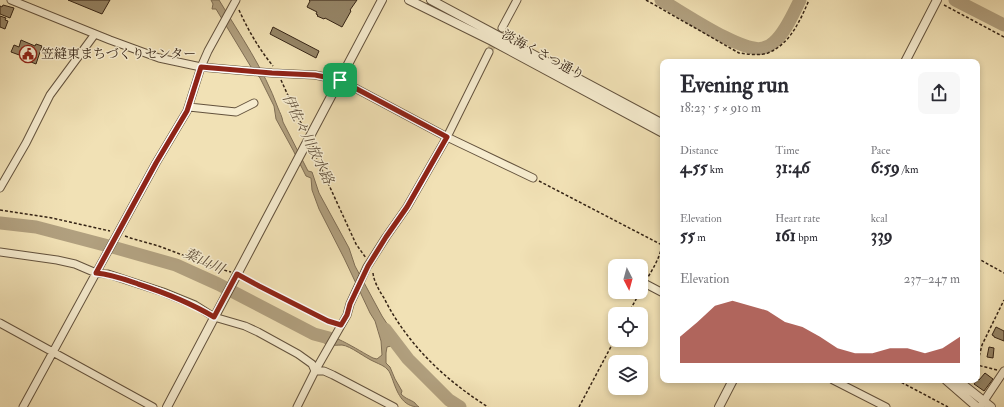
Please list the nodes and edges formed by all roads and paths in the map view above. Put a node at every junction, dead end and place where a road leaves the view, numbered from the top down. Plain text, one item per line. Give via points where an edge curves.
1 (11, 0) edge
2 (382, 0) edge
3 (409, 0) edge
4 (431, 0) edge
5 (518, 0) edge
6 (646, 0) edge
7 (809, 0) edge
8 (937, 0) edge
9 (234, 3) edge
10 (502, 28) tunnel mouth
11 (95, 34) junction
12 (1004, 37) edge
13 (489, 52) tunnel mouth
14 (907, 59) edge
15 (201, 67) junction
16 (275, 73) junction
17 (340, 80) junction
18 (254, 103) dead end
19 (190, 107) junction
20 (660, 122) edge
21 (660, 131) edge
22 (447, 137) junction
23 (308, 139) junction
24 (533, 178) joint
25 (0, 188) edge
26 (0, 210) edge
27 (117, 234) junction
28 (660, 244) edge
29 (660, 250) edge
30 (0, 252) edge
31 (980, 260) edge
32 (369, 264) junction
33 (97, 272) junction
34 (1004, 273) edge
35 (237, 274) junction
36 (648, 276) edge
37 (648, 285) edge
38 (660, 291) edge
39 (1004, 300) edge
40 (214, 317) junction
41 (0, 323) edge
42 (340, 326) junction
43 (611, 347) edge
44 (53, 353) junction
45 (980, 353) edge
46 (980, 365) edge
47 (315, 371) junction
48 (1004, 371) edge
49 (731, 383) edge
50 (839, 383) edge
51 (903, 383) edge
52 (950, 383) edge
53 (960, 383) edge
54 (980, 405) edge
55 (23, 407) edge
56 (153, 407) edge
57 (167, 407) edge
58 (297, 407) edge
59 (394, 407) edge
60 (488, 407) edge
61 (579, 407) edge
62 (719, 407) edge
63 (886, 407) edge
64 (948, 407) edge
65 (991, 407) edge

1 - 11 street
2 - 17 street
3 - 21 street, 淡海くさつ通り via 492,41
4 - 20 street, 淡海くさつ通り
5 - 10 street
6 - 7 path via 740,53 754,54 766,53 783,44 800,20
8 - 12 path
8 - 14 street
9 - 15 street
9 - 16 path
11 - 15 street via 159,58
11 - 25 street via 50,94
13 - 22 street
15 - 16 street
15 - 19 street
16 - 17 street via 315,75
16 - 23 path
17 - 22 street
17 - 23 street
18 - 19 street via 236,112
19 - 27 street
22 - 24 street
22 - 32 street via 407,207
23 - 32 path via 356,244
23 - 35 street
24 - 28 path
26 - 27 path via 52,218
27 - 33 street
27 - 35 path via 163,247
29 - 36 path
30 - 33 street via 63,261
31 - 34 path
32 - 42 street
32 - 60 path via 390,311 410,340 459,388
33 - 40 street via 163,292 195,305
33 - 44 street
35 - 40 street
35 - 42 path
37 - 38 street
39 - 45 path
40 - 47 street via 245,326 298,354 312,364
40 - 57 street
41 - 44 street
42 - 47 street
43 - 61 path
44 - 55 street
44 - 56 street
46 - 48 path
47 - 58 street
47 - 59 street via 333,375
48 - 54 street
49 - 62 street
50 - 63 street
51 - 64 path
52 - 54 street
53 - 54 street
54 - 65 street

